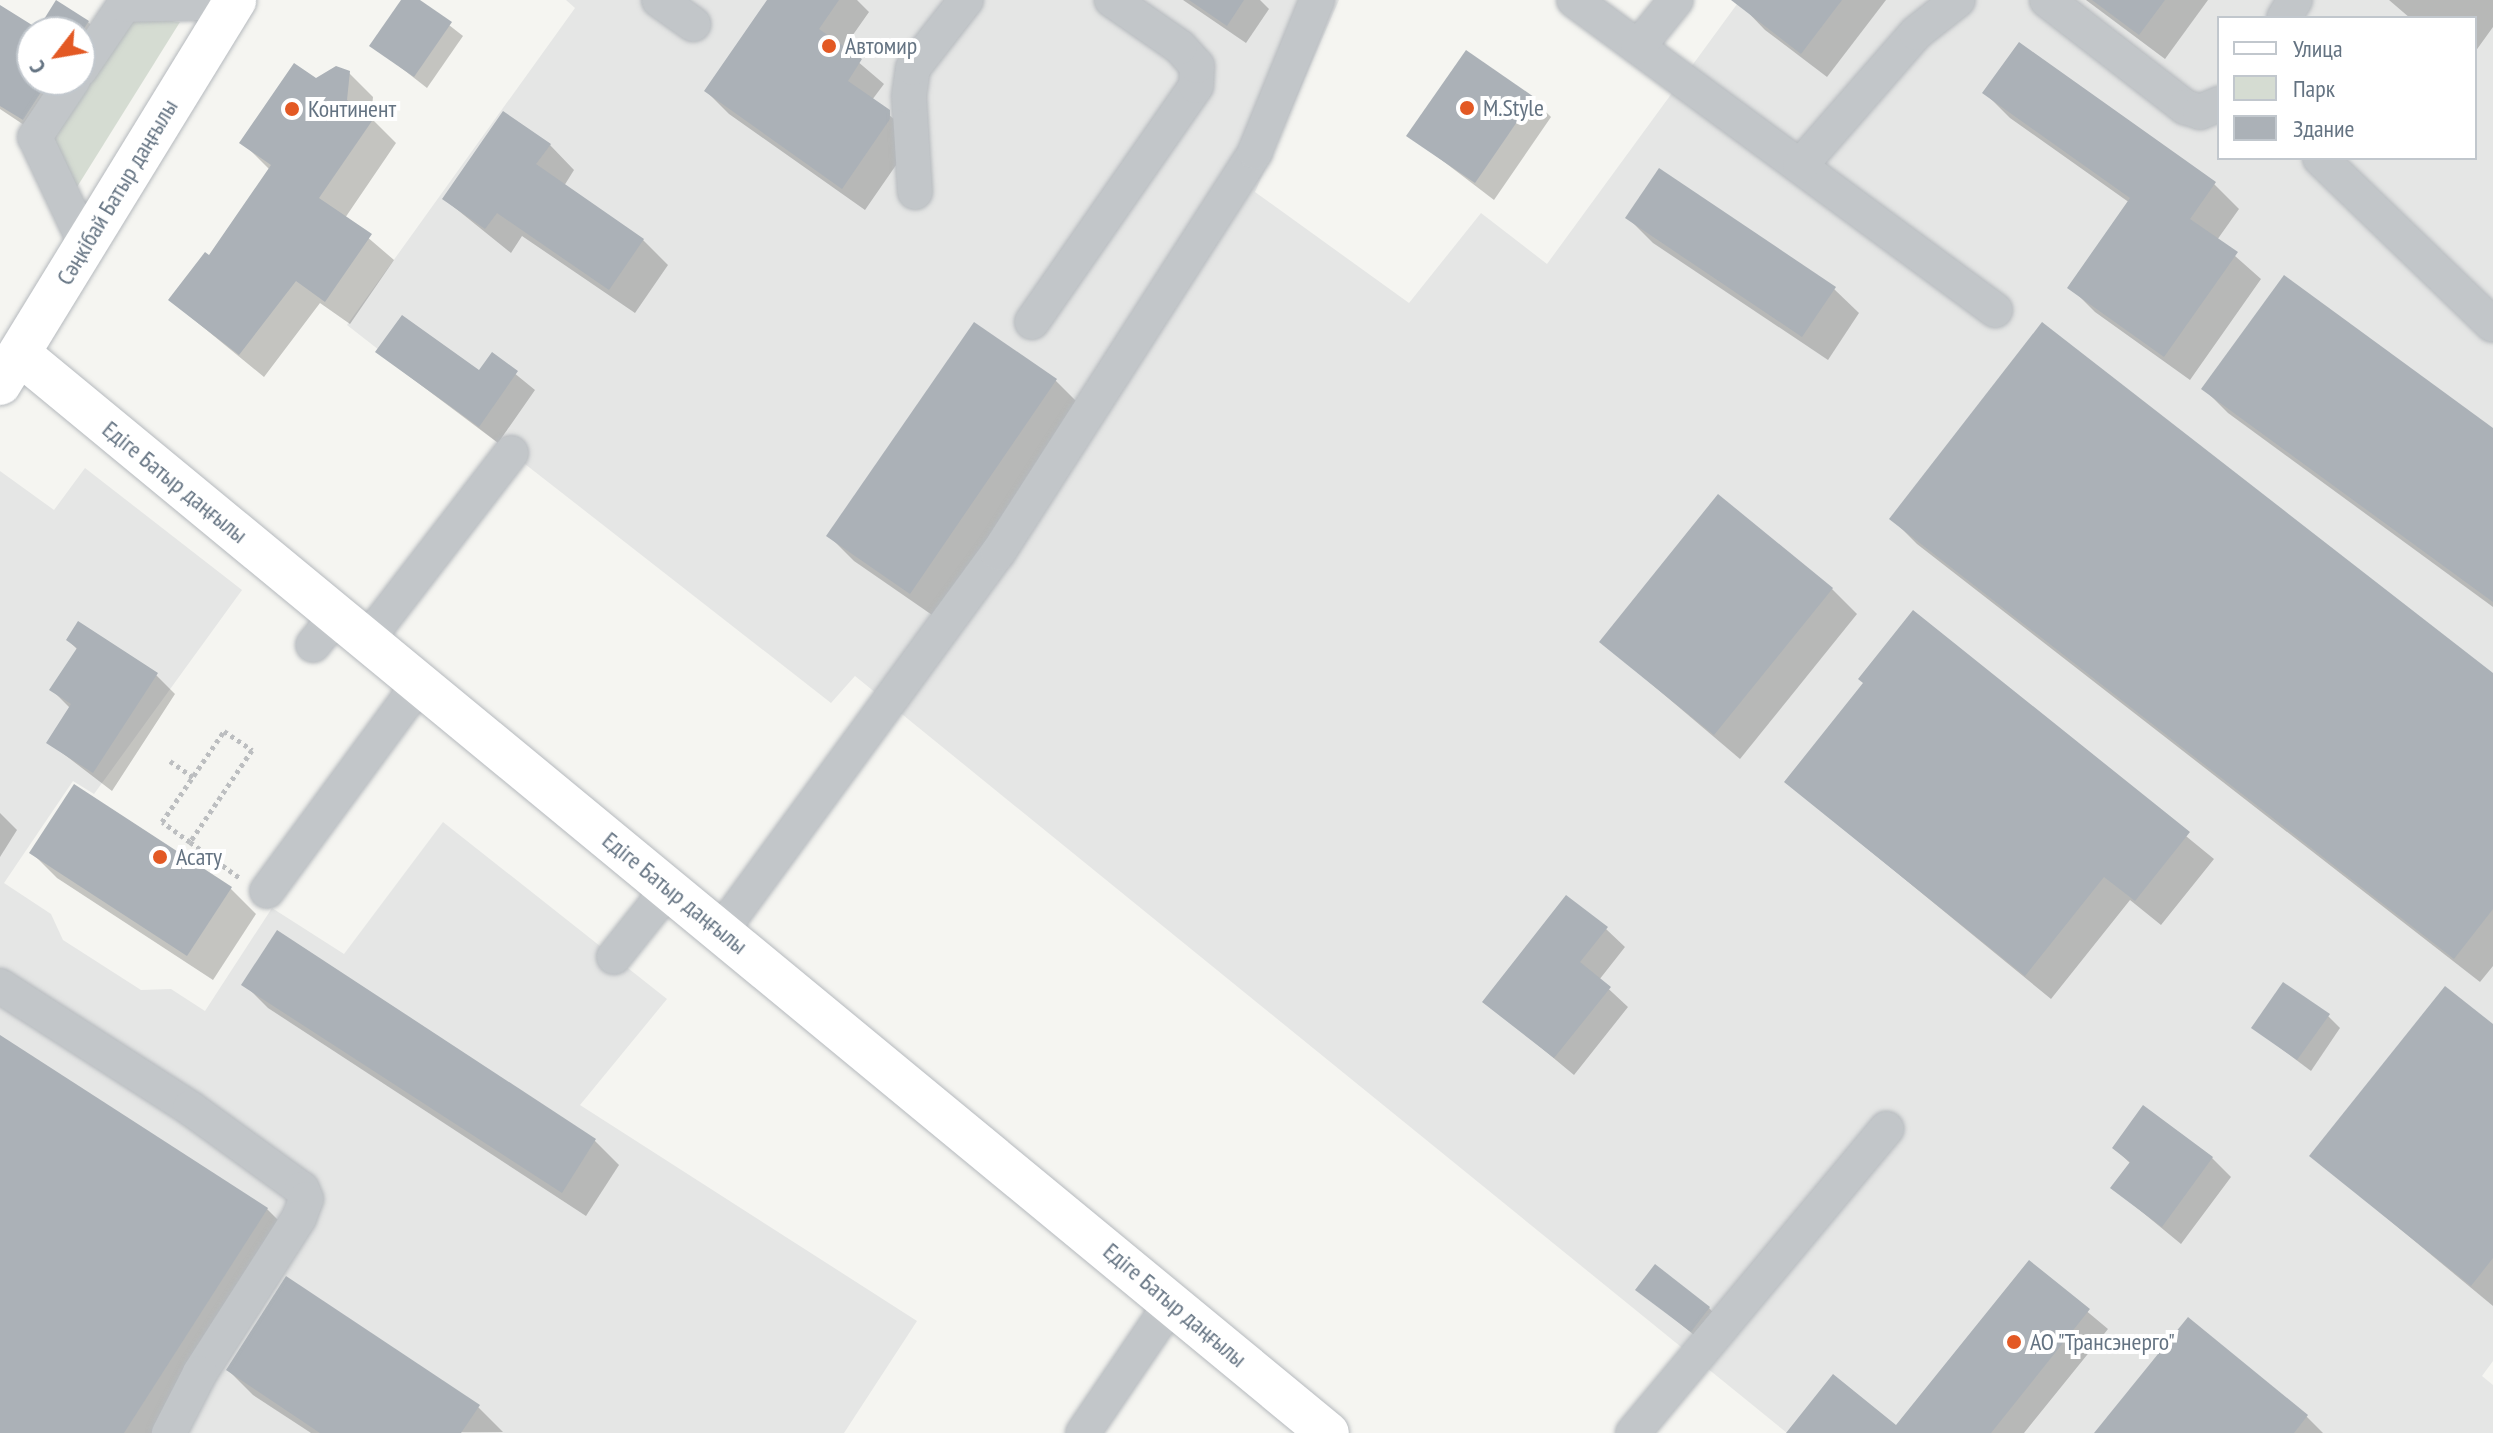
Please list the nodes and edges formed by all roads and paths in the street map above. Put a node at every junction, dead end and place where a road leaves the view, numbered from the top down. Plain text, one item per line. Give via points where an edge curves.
1 (659, 0) edge
2 (966, 0) edge
3 (1112, 0) edge
4 (1317, 0) edge
5 (1574, 0) edge
6 (1676, 0) edge
7 (1958, 0) edge
8 (2047, 0) edge
9 (234, 1) edge
10 (693, 24) dead end
11 (96, 46) edge
12 (1638, 47) junction
13 (62, 96) edge
14 (2217, 105) edge
15 (2322, 160) edge
16 (1800, 166) junction
17 (915, 192) dead end
18 (84, 241) junction
19 (1995, 310) dead end
20 (1032, 322) dead end
21 (2493, 325) edge
22 (7, 361) edge
23 (511, 453) dead end
24 (339, 634) junction
25 (420, 683) junction
26 (170, 761) dead end
27 (193, 777) junction
28 (190, 842) junction
29 (254, 884) joint
30 (669, 888) junction
31 (721, 931) junction
32 (614, 957) dead end
33 (0, 986) edge
34 (1886, 1129) dead end
35 (1172, 1302) junction
36 (1650, 1427) edge
37 (182, 1428) edge
38 (1083, 1433) edge
39 (1328, 1433) edge

1 - 10 street
2 - 17 street via 913,68 909,96
3 - 20 street via 1180,47 1197,66 1196,86
4 - 31 street via 1255,152 998,553
5 - 12 street
6 - 12 street
7 - 16 street via 1916,33
8 - 14 street via 2185,107 2200,112
9 - 11 street via 124,5
9 - 18 main road, Сәңкібай Батыр даңғылы
12 - 16 street
13 - 18 street via 35,137
15 - 21 street
16 - 19 street
18 - 22 main road, Сәңкібай Батыр даңғылы
22 - 24 main road, Едіге Батыр даңғылы
23 - 24 street
24 - 25 main road, Едіге Батыр даңғылы
25 - 29 street
25 - 30 main road, Едіге Батыр даңғылы
26 - 27 path
27 - 28 path via 162,822
27 - 28 path via 224,731 252,750
28 - 29 path
30 - 31 main road, Едіге Батыр даңғылы
30 - 32 street
31 - 35 main road, Едіге Батыр даңғылы
33 - 37 street via 190,1108 302,1189 306,1199 299,1218
34 - 36 street
35 - 38 street
35 - 39 main road, Едіге Батыр даңғылы

